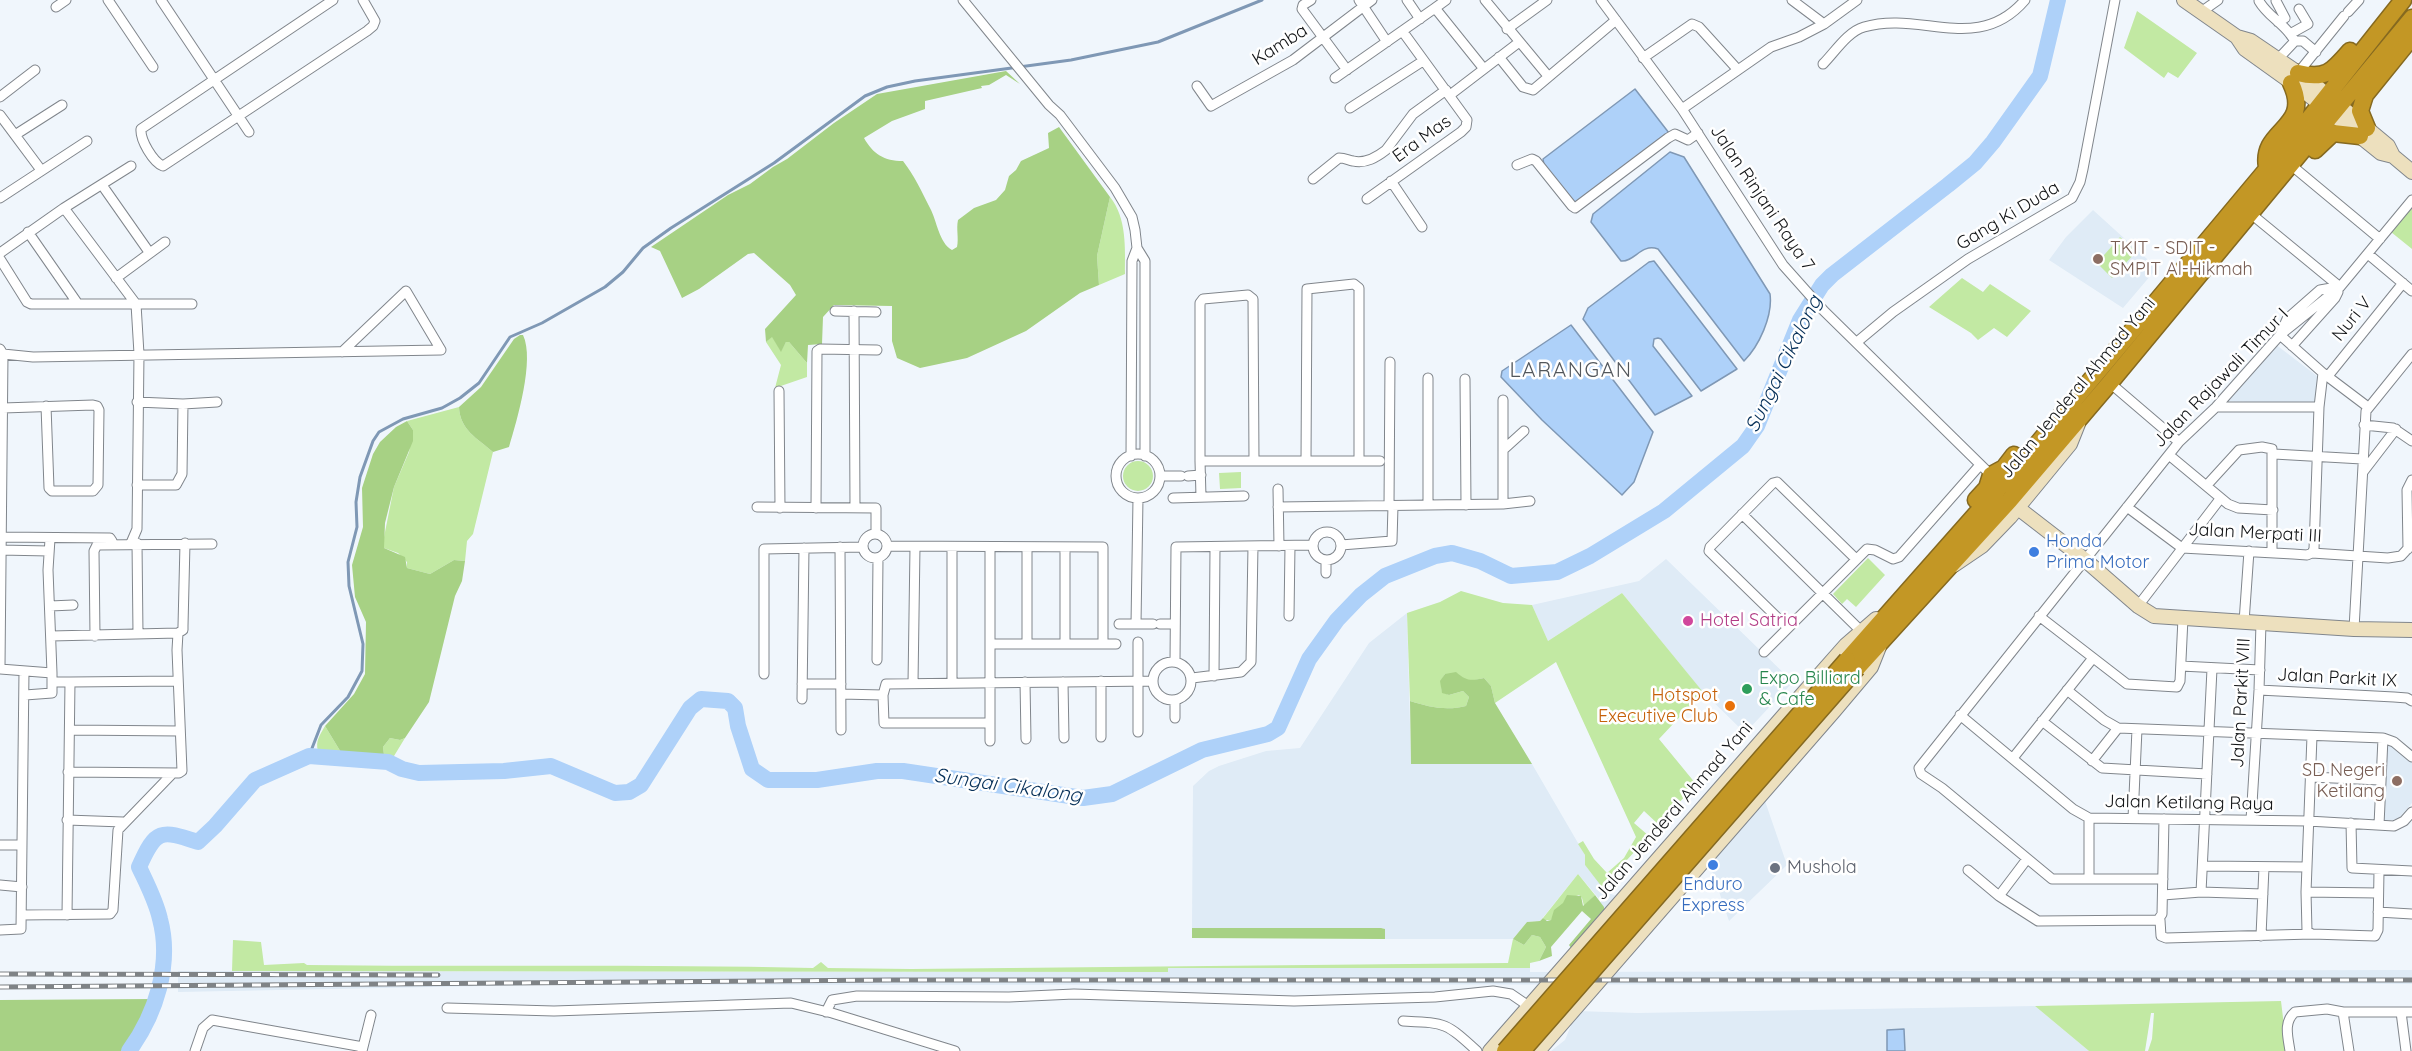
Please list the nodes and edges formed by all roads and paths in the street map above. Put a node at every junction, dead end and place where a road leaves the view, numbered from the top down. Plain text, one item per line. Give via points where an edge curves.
1 (66, 0) edge
2 (108, 0) edge
3 (161, 0) edge
4 (333, 0) edge
5 (363, 0) edge
6 (963, 0) edge
7 (1311, 0) edge
8 (1372, 0) edge
9 (1407, 0) edge
10 (1446, 0) edge
11 (1485, 0) edge
12 (1547, 0) edge
13 (1601, 0) edge
14 (1792, 0) edge
15 (1857, 0) edge
16 (2025, 0) edge
17 (2115, 0) edge
18 (2184, 0) edge
19 (2218, 0) edge
20 (2358, 0) edge
21 (2259, 1) edge
22 (2276, 1) edge
23 (2401, 2) edge
24 (1361, 3) edge
25 (56, 7) dead end
26 (1435, 8) junction
27 (2299, 9) dead end
28 (2201, 12) junction
29 (2412, 18) edge
30 (1420, 19) junction
31 (1616, 20) junction
32 (2278, 22) junction
33 (1824, 24) junction
34 (1507, 29) junction
35 (1403, 32) junction
36 (1323, 37) junction
37 (2412, 37) edge
38 (2237, 38) junction
39 (2292, 38) junction
40 (1387, 42) junction
41 (1518, 43) junction
42 (2316, 52) junction
43 (1499, 57) junction
44 (1643, 58) junction
45 (2278, 59) junction
46 (1424, 61) junction
47 (1823, 64) dead end
48 (153, 68) dead end
49 (1484, 69) junction
50 (35, 70) dead end
51 (1347, 70) junction
52 (1738, 70) junction
53 (1548, 76) junction
54 (1335, 78) dead end
55 (2295, 78) junction
56 (213, 79) junction
57 (1197, 86) dead end
58 (1448, 93) junction
59 (0, 96) edge
60 (62, 105) dead end
61 (2330, 105) junction
62 (1350, 108) dead end
63 (1682, 109) junction
64 (0, 115) edge
65 (239, 118) junction
66 (249, 132) dead end
67 (2364, 132) junction
68 (1698, 133) junction
69 (15, 135) junction
70 (87, 141) dead end
71 (2292, 163) junction
72 (1517, 165) dead end
73 (131, 166) dead end
74 (2267, 167) junction
75 (41, 170) junction
76 (2412, 172) edge
77 (1313, 179) dead end
78 (1391, 182) junction
79 (102, 185) junction
80 (2, 193) edge
81 (1367, 199) dead end
82 (2412, 200) edge
83 (64, 208) junction
84 (2250, 213) junction
85 (1422, 227) dead end
86 (28, 232) junction
87 (2380, 239) junction
88 (165, 242) dead end
89 (1137, 248) junction
90 (150, 252) junction
91 (0, 253) edge
92 (2368, 254) junction
93 (0, 259) edge
94 (116, 278) junction
95 (2403, 283) junction
96 (2340, 287) junction
97 (2412, 291) edge
98 (78, 304) junction
99 (136, 304) junction
100 (192, 304) dead end
101 (835, 311) dead end
102 (854, 311) junction
103 (876, 312) dead end
104 (2280, 335) junction
105 (1857, 342) junction
106 (2292, 346) junction
107 (854, 350) junction
108 (877, 350) dead end
109 (2, 352) edge
110 (342, 352) junction
111 (139, 354) junction
112 (2412, 354) edge
113 (1390, 362) dead end
114 (2325, 374) junction
115 (1428, 378) dead end
116 (1465, 379) dead end
117 (2110, 383) junction
118 (779, 391) dead end
119 (1503, 400) dead end
120 (137, 402) junction
121 (217, 402) dead end
122 (183, 404) junction
123 (46, 406) junction
124 (2216, 407) junction
125 (2319, 407) junction
126 (2368, 407) junction
127 (2, 408) edge
128 (2062, 415) junction
129 (2079, 419) junction
130 (2364, 425) junction
131 (2396, 429) junction
132 (1524, 430) dead end
133 (2412, 441) edge
134 (2179, 442) junction
135 (1, 448) edge
136 (1503, 450) junction
137 (2274, 454) junction
138 (1131, 456) junction
139 (1145, 456) junction
140 (2169, 456) junction
141 (2317, 458) junction
142 (2362, 459) junction
143 (1200, 461) junction
144 (1254, 461) junction
145 (1306, 461) junction
146 (1359, 461) junction
147 (1380, 461) dead end
148 (1503, 464) junction
149 (1513, 464) dead end
150 (1985, 470) junction
151 (2362, 473) junction
152 (1160, 476) junction
153 (1201, 476) junction
154 (2412, 480) edge
155 (137, 485) junction
156 (2207, 485) junction
157 (1278, 489) dead end
158 (1, 491) edge
159 (1244, 496) dead end
160 (1201, 497) junction
161 (1138, 498) junction
162 (1173, 498) dead end
163 (2220, 499) junction
164 (1530, 501) dead end
165 (1503, 504) junction
166 (1428, 505) junction
167 (1466, 505) junction
168 (1391, 506) junction
169 (757, 507) dead end
170 (780, 507) junction
171 (1278, 507) junction
172 (2127, 507) junction
173 (816, 508) junction
174 (855, 508) junction
175 (2018, 508) junction
176 (2273, 510) junction
177 (1742, 514) junction
178 (876, 534) junction
179 (1, 537) edge
180 (50, 539) junction
181 (134, 540) junction
182 (185, 543) junction
183 (112, 544) junction
184 (212, 544) dead end
185 (1341, 544) junction
186 (1952, 544) junction
187 (887, 546) junction
188 (1215, 546) junction
189 (1253, 546) junction
190 (1279, 546) junction
191 (1290, 546) junction
192 (1312, 546) junction
193 (2410, 546) edge
194 (840, 547) junction
195 (862, 547) junction
196 (915, 547) junction
197 (952, 547) junction
198 (990, 547) junction
199 (1027, 547) junction
200 (1065, 547) junction
201 (804, 548) junction
202 (2182, 548) junction
203 (0, 550) edge
204 (49, 551) junction
205 (2249, 551) junction
206 (2272, 552) junction
207 (2312, 553) junction
208 (2358, 556) junction
209 (878, 558) junction
210 (1856, 559) junction
211 (2084, 559) junction
212 (1326, 560) junction
213 (1948, 568) junction
214 (1326, 573) dead end
215 (1822, 593) junction
216 (73, 605) dead end
217 (50, 606) junction
218 (2138, 606) junction
219 (1895, 607) junction
220 (1289, 616) dead end
221 (2038, 616) junction
222 (2183, 618) junction
223 (2244, 622) junction
224 (2261, 623) junction
225 (1111, 624) junction
226 (1136, 624) junction
227 (1175, 624) junction
228 (1855, 625) junction
229 (1788, 628) junction
230 (2354, 629) junction
231 (2412, 630) edge
232 (178, 633) junction
233 (138, 634) junction
234 (51, 636) junction
235 (95, 636) junction
236 (1882, 639) junction
237 (1138, 642) dead end
238 (990, 644) junction
239 (1027, 644) junction
240 (1065, 644) junction
241 (1103, 644) junction
242 (1116, 644) dead end
243 (1, 651) edge
244 (1764, 652) dead end
245 (2093, 658) junction
246 (878, 660) dead end
247 (1175, 662) junction
248 (1852, 664) junction
249 (2181, 666) junction
250 (0, 668) edge
251 (2212, 669) junction
252 (2259, 670) junction
253 (24, 671) junction
254 (764, 674) dead end
255 (1214, 676) junction
256 (53, 678) junction
257 (1192, 678) junction
258 (178, 681) junction
259 (1101, 681) junction
260 (1139, 681) junction
261 (1153, 681) junction
262 (70, 682) junction
263 (990, 682) junction
264 (1025, 682) junction
265 (1063, 682) junction
266 (913, 683) junction
267 (952, 683) junction
268 (802, 684) junction
269 (841, 689) junction
270 (2067, 690) junction
271 (2259, 690) junction
272 (883, 694) junction
273 (25, 695) junction
274 (802, 699) dead end
275 (1175, 700) junction
276 (2412, 701) edge
277 (1960, 715) junction
278 (1175, 718) dead end
279 (2042, 721) junction
280 (990, 723) junction
281 (2118, 728) junction
282 (2137, 729) junction
283 (70, 730) junction
284 (841, 730) dead end
285 (180, 731) junction
286 (1138, 732) dead end
287 (2208, 732) junction
288 (2257, 734) junction
289 (2312, 736) junction
290 (1101, 737) dead end
291 (1064, 738) dead end
292 (2383, 738) junction
293 (1026, 739) dead end
294 (990, 741) dead end
295 (2412, 757) edge
296 (2013, 758) junction
297 (2092, 761) junction
298 (2136, 771) junction
299 (68, 772) junction
300 (173, 773) junction
301 (2207, 774) junction
302 (2310, 777) junction
303 (2380, 780) junction
304 (2412, 812) edge
305 (2089, 818) junction
306 (2133, 818) junction
307 (67, 819) junction
308 (2164, 819) junction
309 (2251, 820) junction
310 (2205, 821) junction
311 (2308, 821) junction
312 (123, 822) junction
313 (2351, 823) junction
314 (2379, 825) junction
315 (0, 845) edge
316 (21, 845) junction
317 (2027, 859) junction
318 (2203, 866) junction
319 (2264, 867) junction
320 (2307, 867) junction
321 (1968, 870) dead end
322 (2379, 871) junction
323 (2412, 871) edge
324 (2089, 879) junction
325 (2163, 879) junction
326 (0, 885) edge
327 (22, 887) junction
328 (1632, 888) junction
329 (2201, 892) junction
330 (2306, 892) junction
331 (2378, 893) junction
332 (2263, 894) junction
333 (2163, 895) junction
334 (2000, 896) junction
335 (1658, 911) junction
336 (2378, 912) junction
337 (2412, 914) edge
338 (22, 915) junction
339 (68, 915) junction
340 (2160, 920) junction
341 (0, 930) edge
342 (2309, 932) junction
343 (2261, 936) junction
344 (1530, 1007) junction
345 (447, 1008) dead end
346 (826, 1012) junction
347 (2343, 1012) junction
348 (2401, 1012) junction
349 (2412, 1012) edge
350 (371, 1016) dead end
351 (1403, 1021) dead end
352 (363, 1049) edge
353 (1498, 1050) edge
354 (195, 1051) edge
355 (955, 1051) edge
356 (1477, 1051) edge
357 (1522, 1051) edge
358 (1538, 1051) edge
359 (2290, 1051) edge
360 (2349, 1051) edge
361 (2406, 1051) edge

1 - 25 street
2 - 48 street
3 - 56 street
4 - 56 street
5 - 65 street via 375,21 373,26
6 - 89 street via 1064,120 1115,188 1132,217
7 - 36 street via 1302,9
8 - 24 street, Kamba
9 - 30 street
10 - 26 street
11 - 34 street
12 - 34 street
13 - 31 street, Jalan Rinjani Raya 7
14 - 33 street
15 - 33 street
16 - 47 street via 1996,24 1954,29 1900,23 1863,27 1847,37
17 - 105 street, Gang Ki Duda via 2083,169 2072,198 1968,259
18 - 28 street
19 - 28 street
20 - 42 street
21 - 32 street
22 - 32 street via 2285,18
23 - 55 highway via 2382,15 2332,70 2321,76
23 - 61 highway, Jalan Jenderal Ahmad Yani
24 - 36 street, Kamba
24 - 40 street
26 - 30 street
26 - 49 street
27 - 39 street via 2308,24
28 - 38 street
29 - 61 highway, Jalan Jenderal Ahmad Yani
30 - 35 street
31 - 44 street, Jalan Rinjani Raya 7
31 - 53 street
32 - 39 street
33 - 52 street via 1772,47
34 - 41 street
35 - 40 street
35 - 46 street
36 - 51 street
36 - 57 street, Kamba via 1293,60 1211,106
37 - 67 highway via 2365,95 2360,111
38 - 45 street via 2251,40
38 - 55 street via 2245,49
39 - 42 street
39 - 45 street
40 - 51 street
41 - 43 street
41 - 53 street
42 - 55 street
43 - 49 street
43 - 53 street via 1529,90
44 - 52 street via 1692,24
44 - 63 street, Jalan Rinjani Raya 7
45 - 55 street
46 - 58 street
46 - 62 street
49 - 58 street
50 - 59 street
51 - 54 street
52 - 63 street
55 - 61 street
55 - 74 highway via 2297,110 2269,147
56 - 65 street
56 - 65 street via 141,129 141,137 157,164 163,166
58 - 77 street via 1413,114 1381,154 1359,162 1339,158
58 - 78 street, Era Mas via 1467,120 1466,128
60 - 69 street
61 - 67 street
61 - 71 highway, Jalan Jenderal Ahmad Yani
61 - 74 highway, Jalan Jenderal Ahmad Yani
63 - 68 street, Jalan Rinjani Raya 7
64 - 69 street
65 - 66 street
67 - 71 highway via 2333,133
67 - 76 street via 2381,153 2393,156
68 - 72 street via 1688,140 1675,134 1668,138 1575,208 1536,160
68 - 105 street, Jalan Rinjani Raya 7 via 1784,265
69 - 75 street
70 - 75 street
71 - 84 highway, Jalan Jenderal Ahmad Yani
71 - 87 street
73 - 79 street
74 - 128 highway, Jalan Jenderal Ahmad Yani
75 - 80 street
78 - 81 street, Era Mas
78 - 85 street
79 - 83 street
79 - 90 street
82 - 87 street, Jalan Rajawali Timur I
83 - 86 street
83 - 94 street
84 - 96 street
84 - 117 highway, Jalan Jenderal Ahmad Yani
86 - 91 street
86 - 98 street
87 - 92 street, Jalan Rajawali Timur I
88 - 90 street
89 - 138 street via 1132,261
89 - 139 street via 1145,261
90 - 94 street
92 - 95 street
92 - 96 street, Jalan Rajawali Timur I
93 - 98 street via 27,302
94 - 99 street
95 - 97 street
95 - 114 street, Nuri V
96 - 104 street, Jalan Rajawali Timur I
96 - 106 street
98 - 99 street
99 - 100 street
99 - 111 street
101 - 102 street
102 - 103 street
102 - 107 street
104 - 106 street
104 - 124 street, Jalan Rajawali Timur I
105 - 150 street, Jalan Rinjani Raya 7
106 - 114 street
107 - 108 street
107 - 173 street via 817,351
107 - 174 street
109 - 111 street via 33,357
109 - 127 street
110 - 110 street via 386,351 441,350 406,291
110 - 111 street
111 - 120 street
112 - 126 street
113 - 168 street
114 - 125 street
114 - 126 street
115 - 166 street
116 - 167 street
117 - 129 highway, Jalan Jenderal Ahmad Yani
117 - 134 street
118 - 170 street
119 - 136 street
120 - 122 street
120 - 155 street
121 - 122 street
122 - 155 street via 179,482
123 - 123 street via 49,488 93,491 98,485 98,408
123 - 127 street
124 - 125 street
124 - 134 street, Jalan Rajawali Timur I
125 - 141 street
126 - 130 street
127 - 135 street
128 - 150 highway via 2048,418 2004,468
128 - 186 highway, Jalan Jenderal Ahmad Yani
129 - 175 street via 2070,444
129 - 213 highway, Jalan Jenderal Ahmad Yani
130 - 131 street
130 - 142 street
131 - 133 street
131 - 151 street
132 - 136 street
134 - 140 street, Jalan Rajawali Timur I
135 - 158 street
136 - 148 street
137 - 141 street
137 - 156 street via 2270,448 2239,450
137 - 176 street
138 - 139 street
138 - 161 street via 1120,466 1117,480 1125,493
139 - 152 street via 1156,463
140 - 156 street
140 - 172 street, Jalan Rajawali Timur I
141 - 142 street
141 - 207 street
142 - 151 street
143 - 144 street
143 - 144 street via 1200,303 1203,299 1248,295 1253,299
143 - 153 street
144 - 145 street
145 - 146 street
145 - 146 street via 1307,289 1354,284 1359,288
146 - 147 street
148 - 149 street
148 - 165 street
150 - 186 highway via 1987,488 1954,527
150 - 210 street via 1899,557 1893,559 1867,549
151 - 208 street
152 - 153 street
152 - 161 street via 1151,494
153 - 160 street
154 - 193 street via 2407,490
155 - 181 street
156 - 163 street
157 - 171 street
158 - 179 street
159 - 160 street
160 - 162 street
161 - 226 street
163 - 176 street via 2235,507
163 - 202 street
164 - 165 street
165 - 167 street
166 - 167 street
166 - 168 street
168 - 171 street
168 - 185 street via 1392,541
169 - 170 street
170 - 173 street
171 - 190 street
172 - 202 street, Jalan Merpati III
172 - 211 street, Jalan Rajawali Timur I
173 - 174 street
174 - 178 street via 876,508
175 - 211 street
175 - 213 street via 1982,546
176 - 206 street
177 - 210 street via 1776,482
177 - 215 street
177 - 229 street via 1709,551
178 - 187 street via 884,538
178 - 195 street via 866,537
179 - 180 street
179 - 203 street
180 - 183 street via 110,538
180 - 204 street
181 - 182 street
181 - 183 street
181 - 233 street
182 - 184 street
182 - 232 street via 183,630
183 - 235 street via 98,544 94,549
185 - 192 street via 1337,535 1328,531 1318,534
185 - 212 street via 1336,557
186 - 219 highway, Jalan Jenderal Ahmad Yani
187 - 196 street
187 - 209 street
188 - 189 street
188 - 227 street via 1176,547
188 - 255 street
189 - 190 street
189 - 255 street via 1251,662 1241,672
190 - 191 street
191 - 192 street
191 - 220 street
192 - 212 street via 1316,555
193 - 208 street, Jalan Merpati III via 2395,557
194 - 195 street
194 - 201 street
194 - 269 street
195 - 209 street via 867,556
196 - 197 street
196 - 266 street
197 - 198 street
197 - 267 street
198 - 199 street
198 - 238 street
199 - 200 street
199 - 239 street
200 - 225 street via 1103,547
200 - 240 street
201 - 254 street via 763,550
201 - 268 street
202 - 205 street, Jalan Merpati III
202 - 218 street
203 - 204 street
203 - 243 street
204 - 217 street
205 - 206 street, Jalan Merpati III
205 - 223 street
206 - 207 street, Jalan Merpati III
207 - 208 street, Jalan Merpati III
208 - 230 street
209 - 246 street
210 - 215 street
211 - 218 street
211 - 221 street, Jalan Rajawali Timur I
212 - 214 street
213 - 236 highway, Jalan Jenderal Ahmad Yani
215 - 228 street
215 - 229 street
216 - 217 street
217 - 234 street
218 - 222 street via 2154,616
219 - 228 street, Jalan Jenderal Ahmad Yani
219 - 248 highway, Jalan Jenderal Ahmad Yani
221 - 245 street
221 - 277 street, Jalan Rajawali Timur I
222 - 223 street
222 - 249 street
223 - 224 street
224 - 230 street
224 - 252 street, Jalan Parkit VIII
225 - 226 street
225 - 241 street
226 - 227 street
227 - 247 street
228 - 328 street, Jalan Jenderal Ahmad Yani via 1800,697
229 - 244 street
230 - 231 street
232 - 233 street
232 - 258 street
233 - 235 street
234 - 235 street
234 - 256 street
236 - 248 highway, Jalan Jenderal Ahmad Yani
236 - 335 street, Jalan Jenderal Ahmad Yani via 1871,668
237 - 260 street
238 - 239 street
238 - 263 street
239 - 240 street
240 - 241 street
241 - 242 street
243 - 250 street
245 - 249 street via 2133,685 2177,687
245 - 270 street
247 - 257 street via 1185,666
247 - 261 street via 1161,665
248 - 353 highway, Jalan Jenderal Ahmad Yani, bridge
248 - 357 highway, Jalan Jenderal Ahmad Yani, bridge
249 - 251 street
250 - 253 street
251 - 252 street
251 - 287 street
252 - 271 street, Jalan Parkit VIII
253 - 256 street
253 - 273 street
255 - 257 street
256 - 262 street
256 - 273 street via 51,694
257 - 275 street via 1187,693
258 - 262 street
258 - 285 street
259 - 260 street
259 - 265 street
259 - 290 street
260 - 261 street
260 - 286 street
261 - 275 street via 1159,695
262 - 283 street
263 - 264 street
263 - 267 street
263 - 280 street
264 - 265 street
264 - 293 street
265 - 291 street
266 - 267 street
266 - 272 street via 886,684
268 - 269 street
268 - 274 street
269 - 272 street
269 - 284 street
270 - 279 street
270 - 281 street
271 - 276 street, Jalan Parkit IX
271 - 288 street, Jalan Parkit VIII
272 - 280 street via 884,723
273 - 316 street
275 - 278 street
277 - 296 street, Jalan Ketilang Raya
277 - 317 street, Jalan Rajawali Timur I via 1918,772
279 - 296 street
279 - 297 street
280 - 294 street
281 - 282 street
281 - 297 street
282 - 287 street
282 - 298 street
283 - 285 street
283 - 299 street
285 - 300 street via 182,768
287 - 288 street
287 - 301 street
288 - 289 street
288 - 309 street, Jalan Parkit VIII
289 - 292 street
289 - 302 street
292 - 295 street
292 - 303 street
296 - 305 street, Jalan Ketilang Raya
297 - 298 street via 2106,768
298 - 301 street
298 - 306 street
299 - 300 street
299 - 307 street
300 - 312 street
301 - 310 street
302 - 303 street
302 - 311 street
303 - 314 street
304 - 314 street, Jalan Ketilang Raya via 2399,824
305 - 306 street, Jalan Ketilang Raya
305 - 324 street
306 - 308 street, Jalan Ketilang Raya
307 - 312 street
307 - 339 street
308 - 310 street, Jalan Ketilang Raya
308 - 325 street
309 - 310 street, Jalan Ketilang Raya
309 - 311 street, Jalan Ketilang Raya
310 - 318 street
311 - 313 street, Jalan Ketilang Raya
311 - 320 street
312 - 339 street via 117,834 112,912
313 - 314 street, Jalan Ketilang Raya
313 - 322 street via 2352,868
315 - 316 street
316 - 327 street
317 - 324 street via 2052,879
317 - 334 street
318 - 319 street
318 - 329 street
319 - 320 street
319 - 332 street
320 - 330 street
321 - 334 street
322 - 323 street
322 - 331 street
324 - 325 street
325 - 333 street
326 - 327 street
327 - 338 street
328 - 335 street via 1629,905 1636,912 1647,917
328 - 344 street, Jalan Jenderal Ahmad Yani
329 - 332 street
329 - 333 street
330 - 331 street
330 - 342 street
331 - 336 street
332 - 343 street
333 - 340 street
334 - 340 street via 2038,921
335 - 358 street, Jalan Jenderal Ahmad Yani
336 - 337 street
336 - 342 street via 2378,930 2373,936
338 - 339 street
338 - 341 street via 21,930
340 - 343 street via 2161,936 2166,938
342 - 343 street
344 - 346 street via 1511,994 1493,991 1435,997 1294,1001 1074,994 857,996 832,999
344 - 353 street, Jalan Jenderal Ahmad Yani
345 - 346 street via 554,1011 781,1003
346 - 355 street
347 - 348 street
347 - 359 street via 2327,1009 2292,1014 2287,1025
347 - 360 street
348 - 349 street
348 - 361 street
350 - 352 street
351 - 356 street via 1443,1024
352 - 354 street via 212,1020 203,1028

